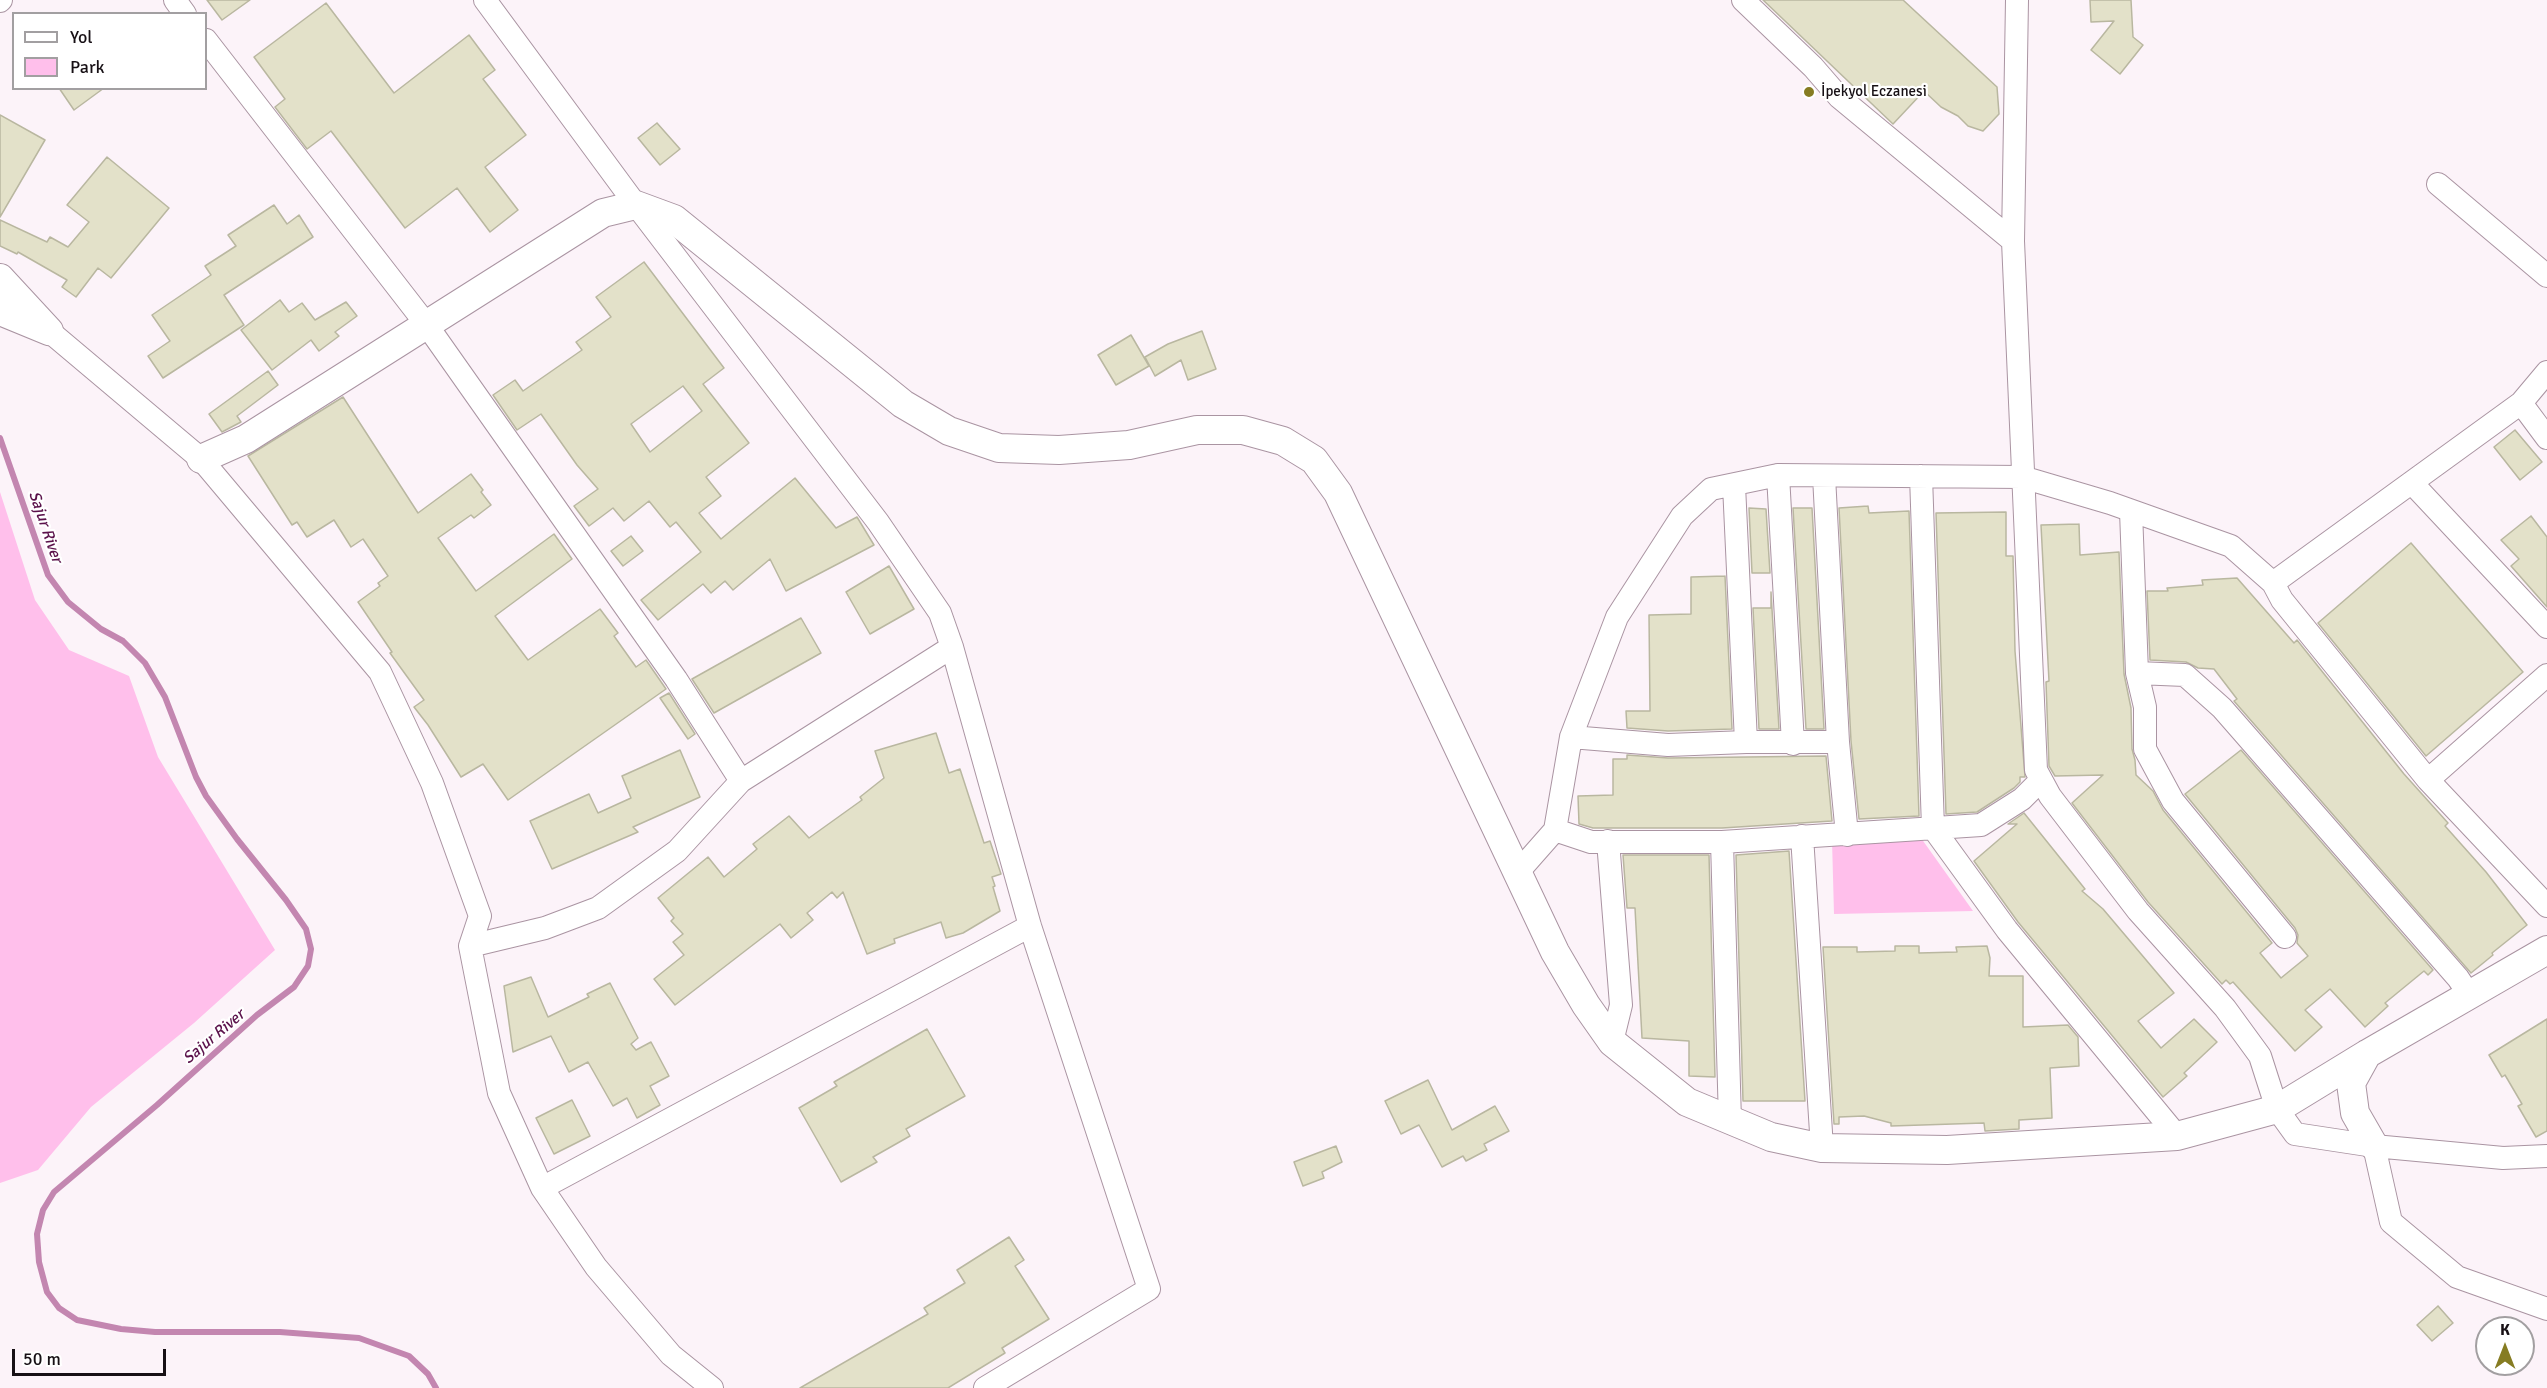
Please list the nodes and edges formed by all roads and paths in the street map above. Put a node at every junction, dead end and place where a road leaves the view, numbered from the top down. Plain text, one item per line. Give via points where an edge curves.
1 (174, 0) edge
2 (485, 0) edge
3 (1743, 0) edge
4 (2017, 0) edge
5 (183, 12) edge
6 (207, 41) edge
7 (2438, 184) dead end
8 (636, 205) junction
9 (2013, 241) junction
10 (2547, 276) edge
11 (0, 278) edge
12 (0, 311) edge
13 (426, 324) junction
14 (49, 332) junction
15 (2547, 372) edge
16 (2521, 404) junction
17 (2547, 438) edge
18 (201, 459) junction
19 (1778, 475) junction
20 (1824, 476) junction
21 (1921, 476) junction
22 (2022, 477) junction
23 (2412, 483) junction
24 (1734, 485) junction
25 (2131, 511) junction
26 (2272, 583) junction
27 (2547, 627) edge
28 (952, 647) junction
29 (2137, 673) junction
30 (2547, 675) edge
31 (1571, 737) junction
32 (1746, 742) junction
33 (1838, 742) junction
34 (1792, 744) junction
35 (2041, 780) junction
36 (2428, 780) junction
37 (741, 781) junction
38 (1934, 828) junction
39 (1555, 830) junction
40 (1847, 835) junction
41 (1802, 836) junction
42 (1608, 841) junction
43 (1722, 842) junction
44 (1518, 872) junction
45 (2547, 906) edge
46 (1030, 926) junction
47 (2285, 937) dead end
48 (470, 946) junction
49 (2547, 950) edge
50 (2470, 996) junction
51 (1612, 1042) junction
52 (2367, 1054) junction
53 (2277, 1109) junction
54 (1730, 1121) junction
55 (2177, 1136) junction
56 (2374, 1146) junction
57 (1822, 1148) junction
58 (2547, 1156) edge
59 (542, 1188) junction
60 (2547, 1309) edge
61 (712, 1388) edge
62 (985, 1388) edge

1 - 5 street
2 - 8 street
3 - 9 street via 1814,67 1839,97
4 - 9 street
6 - 13 street
7 - 10 street
8 - 13 main road via 603,213
8 - 28 street via 878,522 940,613
8 - 44 main road via 674,219 903,404 949,431 999,448 1059,450 1129,445 1197,430 1243,430 1283,441 1314,460 1338,493
9 - 22 street
11 - 14 main road
12 - 14 main road
13 - 18 main road via 246,439
13 - 37 street via 676,679
14 - 18 street
15 - 16 street
16 - 17 street
16 - 23 street
18 - 48 street via 380,672 432,783 480,916
19 - 20 street
19 - 24 street
19 - 34 street
20 - 21 street
20 - 33 street
21 - 22 street
21 - 38 street
22 - 25 street
22 - 35 street via 2036,770
23 - 26 street
23 - 27 street
24 - 31 street via 1711,489 1682,516 1617,617
24 - 32 street
25 - 26 street via 2231,546
25 - 29 street
26 - 36 street
28 - 37 street
28 - 46 street
29 - 47 street via 2145,707 2145,749 2173,801
29 - 50 street via 2185,675 2222,708
30 - 36 street
31 - 32 street via 1668,745
31 - 39 street
32 - 34 street
33 - 34 street
33 - 40 street
35 - 38 street via 2022,799 1982,825
35 - 53 street via 2138,911 2225,1008 2260,1056
36 - 45 street
37 - 48 street via 677,851 598,908 545,928
38 - 40 street
38 - 55 street via 2007,930
39 - 42 street via 1591,842
39 - 44 street
40 - 41 street
41 - 43 street
41 - 57 street
42 - 43 street
42 - 51 street via 1622,1005
43 - 54 street
44 - 51 main road via 1556,952
46 - 59 street
46 - 62 street via 1149,1289
48 - 59 street via 499,1093
49 - 50 main road
50 - 52 main road
51 - 54 main road via 1687,1101
52 - 53 main road
52 - 56 main road via 2351,1083 2355,1113
53 - 55 main road
53 - 56 street via 2295,1134
54 - 57 main road via 1771,1137
55 - 57 main road via 1947,1150
56 - 58 street via 2503,1158
56 - 60 street via 2391,1222 2457,1277
59 - 61 street via 596,1268 671,1355

